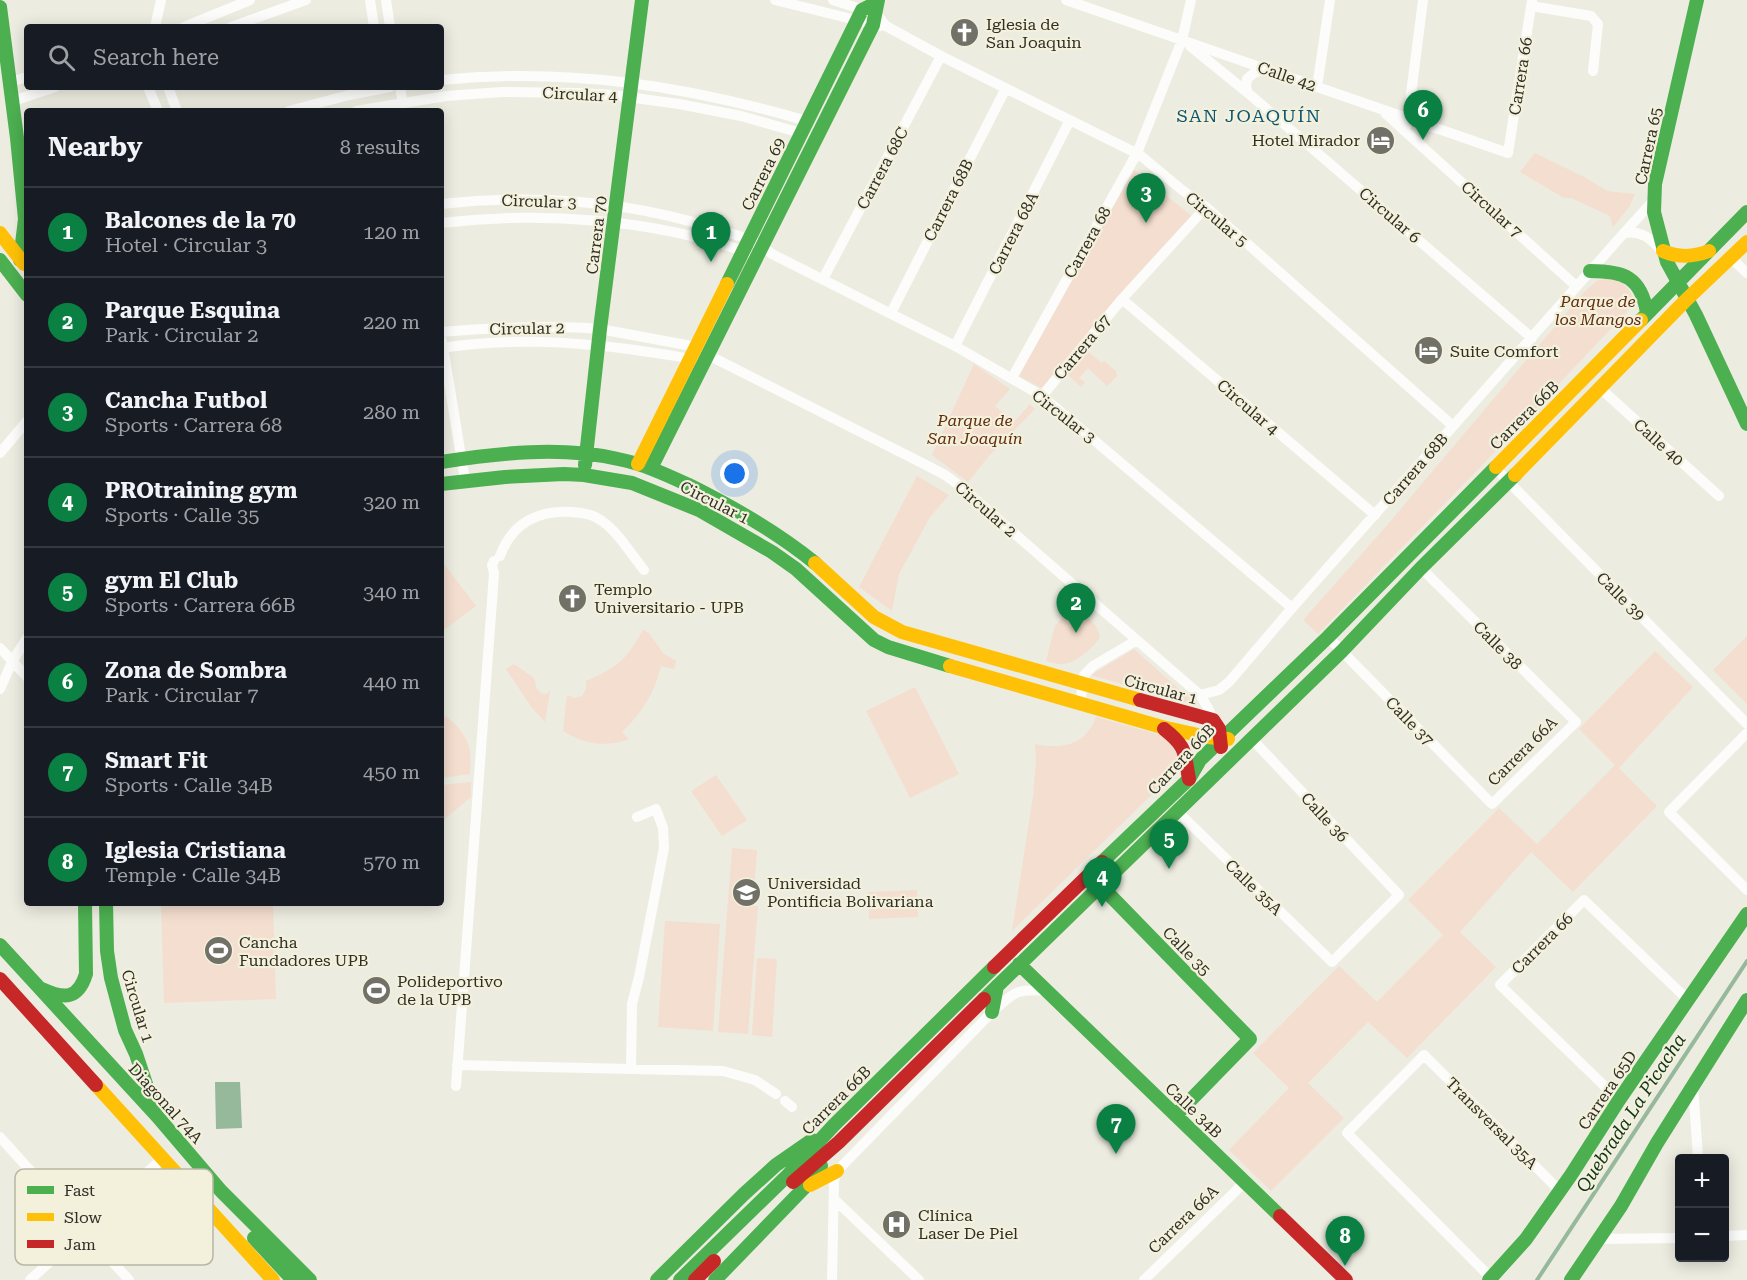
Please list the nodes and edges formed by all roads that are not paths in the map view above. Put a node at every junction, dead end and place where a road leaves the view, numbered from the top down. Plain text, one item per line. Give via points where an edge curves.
1 (161, 0) edge
2 (250, 0) edge
3 (273, 0) edge
4 (306, 0) edge
5 (370, 0) edge
6 (386, 0) edge
7 (642, 0) edge
8 (775, 0) edge
9 (833, 0) edge
10 (1066, 0) edge
11 (1191, 0) edge
12 (1330, 0) edge
13 (1423, 0) edge
14 (1697, 0) edge
15 (1532, 3) edge
16 (0, 7) edge
17 (273, 12) junction
18 (878, 14) edge
19 (860, 15) junction
20 (156, 24) edge
21 (191, 24) edge
22 (239, 24) edge
23 (374, 24) edge
24 (390, 24) edge
25 (2, 35) edge
26 (1182, 40) junction
27 (941, 56) junction
28 (1265, 69) junction
29 (1593, 71) dead end
30 (502, 76) junction
31 (24, 78) edge
32 (444, 80) edge
33 (10, 82) junction
34 (1317, 87) junction
35 (1005, 88) junction
36 (47, 90) edge
37 (149, 90) edge
38 (169, 90) edge
39 (374, 90) edge
40 (384, 90) edge
41 (401, 90) edge
42 (631, 90) junction
43 (502, 92) junction
44 (1248, 93) junction
45 (13, 101) junction
46 (404, 107) edge
47 (157, 108) edge
48 (176, 108) edge
49 (300, 108) edge
50 (385, 108) edge
51 (1379, 108) junction
52 (1408, 118) junction
53 (1070, 120) junction
54 (804, 127) junction
55 (1407, 132) junction
56 (1137, 153) junction
57 (1508, 153) joint
58 (494, 200) junction
59 (1653, 201) junction
60 (444, 204) edge
61 (24, 206) edge
62 (616, 207) junction
63 (1206, 207) junction
64 (1747, 212) edge
65 (495, 218) junction
66 (444, 223) edge
67 (614, 223) junction
68 (1624, 232) junction
69 (0, 233) edge
70 (1747, 242) edge
71 (746, 245) junction
72 (1709, 251) junction
73 (764, 252) junction
74 (1663, 252) junction
75 (1731, 258) junction
76 (24, 261) edge
77 (24, 262) edge
78 (3, 269) edge
79 (1590, 271) junction
80 (1747, 273) edge
81 (823, 279) junction
82 (1678, 283) junction
83 (1576, 286) junction
84 (24, 292) edge
85 (1122, 299) junction
86 (1688, 300) junction
87 (891, 313) junction
88 (1647, 313) junction
89 (600, 329) junction
90 (444, 334) edge
91 (1532, 338) junction
92 (598, 345) junction
93 (955, 346) junction
94 (444, 348) edge
95 (703, 356) junction
96 (444, 360) edge
97 (1011, 378) junction
98 (1600, 388) junction
99 (1732, 393) junction
100 (1042, 396) junction
101 (1747, 405) edge
102 (1747, 424) edge
103 (24, 425) edge
104 (1453, 426) junction
105 (0, 453) edge
106 (587, 454) junction
107 (461, 459) junction
108 (444, 460) edge
109 (644, 466) junction
110 (1495, 468) junction
111 (584, 475) junction
112 (465, 480) junction
113 (1508, 482) junction
114 (444, 483) edge
115 (1719, 496) dead end
116 (1375, 515) junction
117 (1421, 568) junction
118 (644, 570) dead end
119 (1292, 608) junction
120 (1328, 637) junction
121 (1137, 640) junction
122 (24, 643) edge
123 (0, 648) edge
124 (1342, 651) junction
125 (12, 662) junction
126 (24, 674) edge
127 (1083, 685) junction
128 (0, 689) edge
129 (1200, 695) junction
130 (1080, 704) junction
131 (1214, 721) junction
132 (1575, 722) joint
133 (1239, 723) junction
134 (1747, 724) edge
135 (1162, 727) junction
136 (1747, 733) edge
137 (1221, 738) junction
138 (1251, 738) junction
139 (1218, 772) junction
140 (1189, 779) junction
141 (1492, 804) joint
142 (1177, 811) junction
143 (637, 817) dead end
144 (1100, 885) junction
145 (1747, 890) edge
146 (85, 906) edge
147 (106, 907) edge
148 (1747, 914) edge
149 (0, 945) edge
150 (1332, 962) joint
151 (1019, 964) junction
152 (0, 979) edge
153 (37, 986) junction
154 (997, 986) junction
155 (1048, 992) junction
156 (1688, 1000) junction
157 (1747, 1000) edge
158 (992, 1012) junction
159 (457, 1065) junction
160 (631, 1070) junction
161 (1693, 1084) junction
162 (456, 1086) dead end
163 (1619, 1100) junction
164 (785, 1101) dead end
165 (1176, 1115) junction
166 (157, 1116) junction
167 (834, 1125) junction
168 (0, 1137) edge
169 (839, 1142) junction
170 (1698, 1154) edge
171 (163, 1158) junction
172 (29, 1169) edge
173 (151, 1169) edge
174 (173, 1169) edge
175 (202, 1169) edge
176 (837, 1171) junction
177 (213, 1182) edge
178 (1245, 1182) junction
179 (804, 1188) junction
180 (221, 1191) junction
181 (1560, 1191) junction
182 (835, 1200) junction
183 (213, 1213) edge
184 (750, 1218) junction
185 (1747, 1235) edge
186 (1729, 1236) edge
187 (1675, 1238) edge
188 (1599, 1239) junction
189 (47, 1265) edge
190 (115, 1265) edge
191 (1490, 1279) edge
192 (30, 1280) edge
193 (129, 1280) edge
194 (273, 1280) edge
195 (293, 1280) edge
196 (310, 1280) edge
197 (657, 1280) edge
198 (680, 1280) edge
199 (696, 1280) edge
200 (715, 1280) edge
201 (832, 1280) edge
202 (919, 1280) edge
203 (1144, 1280) edge
204 (1346, 1280) edge
205 (1571, 1280) edge

1 - 20 street
2 - 21 street
3 - 17 street
4 - 17 street
5 - 23 street
6 - 24 street
7 - 42 street, Carrera 70
8 - 19 street, Circular 5
9 - 19 street, Circular 5
10 - 26 street, Calle 42
11 - 26 street, Carrera 68
12 - 34 street
13 - 52 street
14 - 59 street, Carrera 65
15 - 29 street via 1595,20 1598,24
15 - 57 street, Carrera 66
16 - 25 street
17 - 22 street
18 - 19 street
18 - 19 street, Circular 5
18 - 27 street, Circular 5
18 - 73 street, Carrera 69
19 - 54 street, Carrera 69
25 - 33 street
26 - 28 street, Calle 42
26 - 44 street, Circular 6
26 - 56 street, Carrera 68
27 - 35 street, Circular 5
27 - 81 street, Carrera 68C
28 - 34 street, Calle 42
28 - 44 street via 1247,79
30 - 32 street, Circular 4
30 - 42 street, Circular 4 via 563,76
30 - 43 street
31 - 33 street
33 - 45 street
34 - 51 street, Calle 42
35 - 53 street, Circular 5
35 - 87 street, Carrera 68B
36 - 45 street
37 - 47 street
38 - 48 street
39 - 49 street
40 - 50 street
41 - 46 street
42 - 43 street, Circular 4
42 - 54 street, Circular 4 via 771,124
42 - 62 street, Carrera 70
43 - 46 street, Circular 4 via 446,96
44 - 91 street, Circular 6
45 - 61 street
46 - 50 street, Circular 4
51 - 52 street, Calle 42
51 - 55 street, Circular 7
52 - 55 street
52 - 57 street, Calle 42
53 - 56 street, Circular 5
53 - 93 street, Carrera 68A
54 - 71 street, Carrera 69
55 - 83 street, Circular 7
56 - 63 street, Circular 5
56 - 97 street, Carrera 68
58 - 60 street, Circular 3
58 - 62 street, Circular 3 via 583,202
58 - 65 street
59 - 68 street, Carrera 68B
59 - 74 street, Carrera 65
62 - 67 street, Carrera 70
62 - 71 street, Circular 3 via 681,219
63 - 85 street, Carrera 67
63 - 104 street, Circular 5
64 - 72 street, Carrera 66B
65 - 66 street, Circular 3
65 - 67 street, Circular 3
67 - 71 street, Circular 3
67 - 89 street, Carrera 70
68 - 74 street via 1639,232
68 - 79 street, Carrera 68B
69 - 76 street
70 - 75 street, Carrera 66B
71 - 73 street, Circular 3
71 - 95 street, Carrera 69
72 - 74 street via 1688,257
72 - 82 street, Carrera 66B
73 - 81 street, Circular 3
73 - 95 street, Carrera 69
74 - 82 street, Carrera 65
75 - 80 street
75 - 86 street, Carrera 66B
77 - 78 street
78 - 84 street
79 - 83 street, Carrera 68B
79 - 88 street via 1613,271 1631,279 1643,294
81 - 87 street, Circular 3
82 - 86 street, Carrera 65
82 - 88 street, Carrera 66B
83 - 91 street, Carrera 68B
85 - 100 street, Carrera 67
85 - 116 street, Circular 4
86 - 98 street, Carrera 66B
86 - 99 street, Carrera 65
87 - 93 street, Circular 3
88 - 110 street, Carrera 66B
89 - 90 street, Circular 2 via 519,327
89 - 92 street, Carrera 70
89 - 95 street, Circular 2
91 - 104 street, Carrera 68B
92 - 94 street, Circular 2 via 515,341
92 - 95 street, Circular 2
92 - 106 street, Carrera 70
93 - 97 street, Circular 3
95 - 109 street, Carrera 69
95 - 121 street, Circular 2 via 945,475
96 - 107 street
97 - 100 street, Circular 3
98 - 113 street, Carrera 66B
98 - 115 street, Calle 40
99 - 101 street
99 - 102 street, Carrera 65
100 - 119 street, Circular 3
103 - 105 street
104 - 116 street, Carrera 68B
106 - 107 street, Circular 1
106 - 109 street, Circular 1
106 - 111 street, Carrera 70
107 - 108 street, Circular 1
107 - 112 street
109 - 127 street, Circular 1 via 707,494 778,535 885,624
110 - 113 street, Calle 39
110 - 120 street, Carrera 66B
111 - 112 street, Circular 1
111 - 130 street, Circular 1 via 655,491 747,537 796,569 879,643
112 - 114 street, Circular 1
113 - 117 street, Carrera 66B
113 - 134 street, Calle 39
116 - 119 street, Carrera 68B
117 - 124 street, Carrera 66B
117 - 132 street, Calle 38
118 - 159 street via 613,531 589,514 540,514 515,530 498,556
119 - 129 street, Carrera 68B via 1225,687
120 - 124 street, Calle 37
120 - 133 street, Carrera 66B
121 - 127 street via 1093,666 1084,675
121 - 129 street, Circular 2
122 - 125 street
123 - 125 street
124 - 138 street, Carrera 66B
124 - 141 street, Calle 37
125 - 126 street
125 - 128 street
127 - 130 street
127 - 131 street, Circular 1
129 - 131 street, Circular 2
130 - 135 street, Circular 1
131 - 133 street, Circular 1
131 - 137 street
132 - 141 street, Carrera 66A
133 - 137 street, Carrera 66B
135 - 137 street, Circular 1
135 - 140 street via 1184,747
136 - 145 street via 1669,812
137 - 138 street, Circular 1
137 - 139 street
137 - 140 street, Carrera 66B via 1200,760
138 - 139 street, Carrera 66B
138 - 150 street, Calle 36 via 1399,895
139 - 142 street, Carrera 66B
140 - 167 street, Carrera 66B
142 - 144 street, Carrera 66B
142 - 150 street, Calle 35A
143 - 160 street via 656,809 663,828 664,848 632,1004
144 - 151 street, Carrera 66B
144 - 165 street, Calle 35 via 1250,1039
146 - 147 street
146 - 153 street via 84,982 67,997
147 - 166 street, Circular 1 via 107,951 117,1004
148 - 156 street, Carrera 65D
149 - 153 street, Diagonal 74A
151 - 154 street, Carrera 66B
151 - 155 street, Calle 34B
152 - 171 street
153 - 166 street, Diagonal 74A
154 - 158 street
154 - 169 street, Carrera 66B
155 - 158 street via 1019,991
155 - 165 street, Calle 34B
156 - 163 street, Carrera 65D
156 - 163 street, Carrera 66 via 1584,900 1500,985
157 - 161 street
158 - 176 street
159 - 160 street
159 - 162 street
160 - 164 street via 723,1071 755,1080
161 - 170 street
161 - 188 street
163 - 181 street, Carrera 65D
165 - 178 street, Calle 34B
166 - 175 street, Diagonal 74A
167 - 184 street, Carrera 66B
167 - 197 street via 776,1165
168 - 172 street
169 - 179 street
169 - 184 street, Carrera 66B
171 - 173 street
171 - 174 street
176 - 179 street
176 - 182 street
177 - 180 street, Diagonal 74A
178 - 203 street, Carrera 66A
178 - 204 street, Calle 34B
179 - 200 street
180 - 195 street via 258,1242
180 - 196 street, Diagonal 74A
181 - 191 street, Carrera 65D via 1526,1239
181 - 191 street, Transversal 35A via 1424,1055 1347,1133
182 - 201 street
182 - 202 street
183 - 194 street
184 - 198 street, Carrera 66B
184 - 199 street, Carrera 66B
185 - 186 street
187 - 188 street
188 - 205 street
189 - 192 street
190 - 193 street

